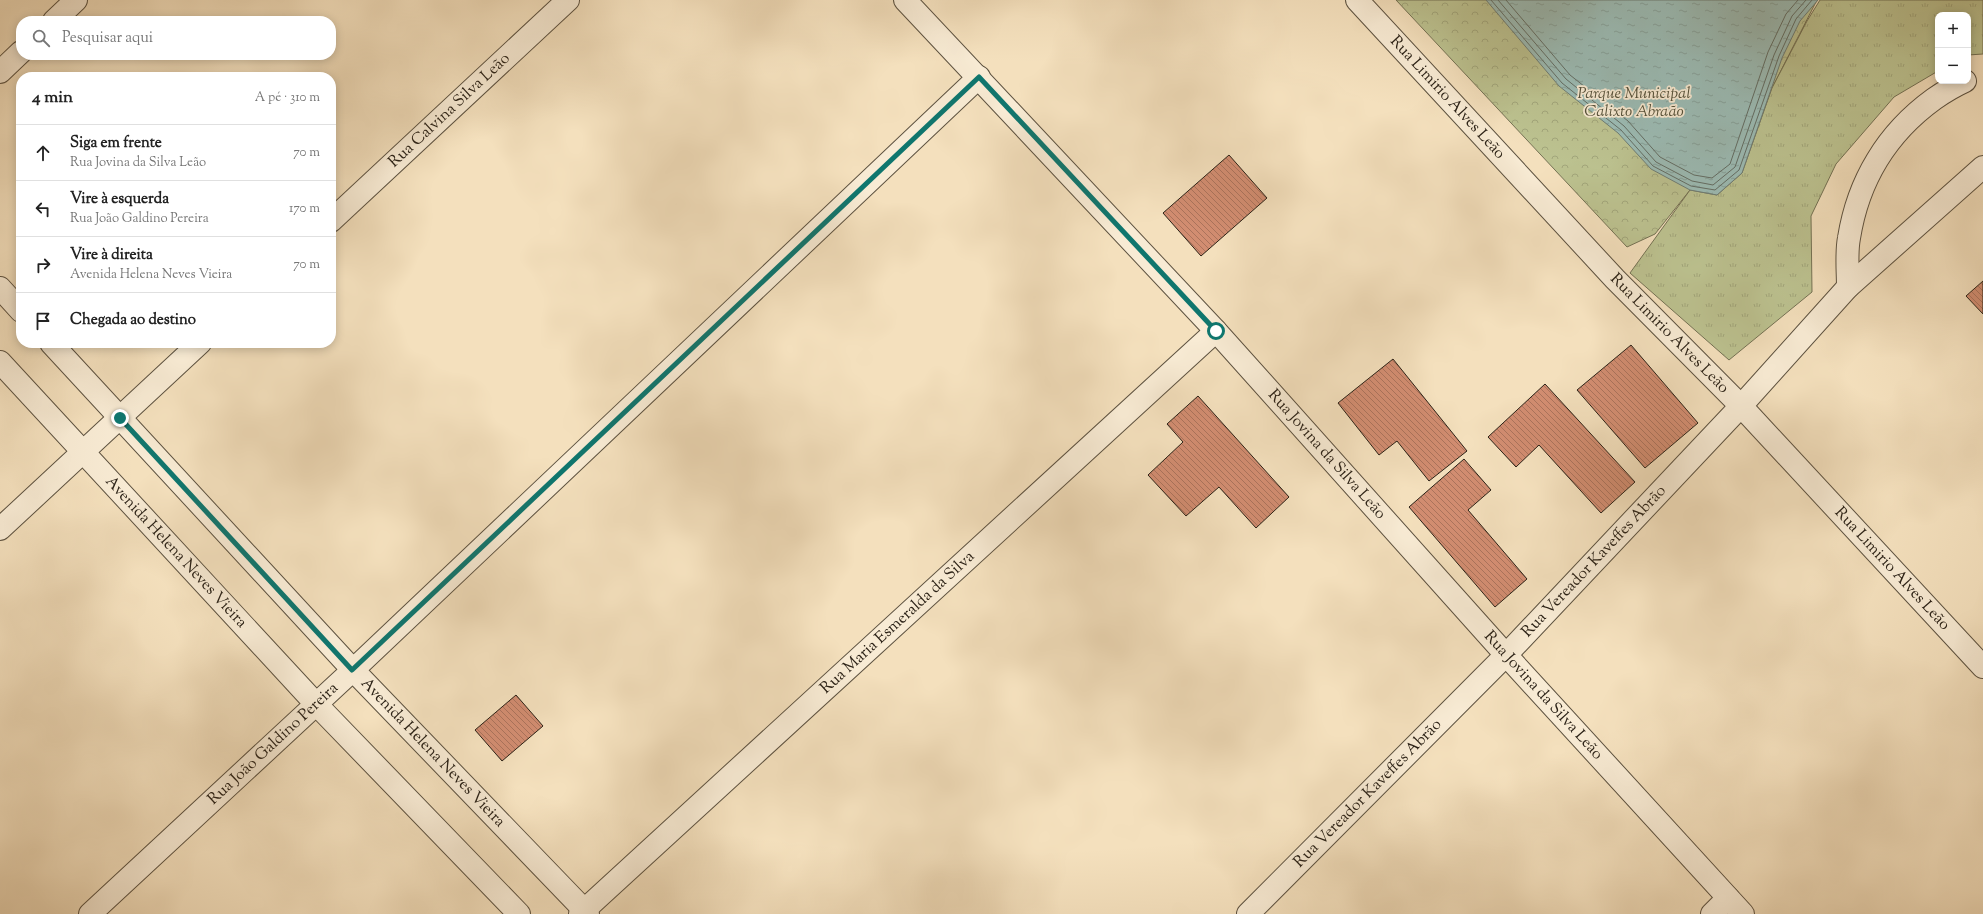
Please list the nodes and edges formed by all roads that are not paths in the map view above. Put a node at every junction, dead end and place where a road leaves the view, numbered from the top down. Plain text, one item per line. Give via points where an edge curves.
1 (76, 0) edge
2 (568, 0) edge
3 (905, 0) edge
4 (1357, 0) edge
5 (59, 16) edge
6 (16, 57) edge
7 (0, 72) edge
8 (1983, 74) edge
9 (979, 77) junction
10 (1971, 78) edge
11 (1957, 84) edge
12 (1983, 167) edge
13 (336, 216) edge
14 (1848, 287) junction
15 (0, 288) edge
16 (16, 306) edge
17 (1216, 331) junction
18 (56, 348) edge
19 (195, 348) edge
20 (0, 362) edge
21 (1741, 406) junction
22 (120, 418) junction
23 (84, 451) junction
24 (0, 529) edge
25 (1506, 655) junction
26 (1983, 667) edge
27 (352, 670) junction
28 (316, 704) junction
29 (1728, 898) junction
30 (584, 912) edge
31 (90, 914) edge
32 (519, 914) edge
33 (1248, 914) edge
34 (1712, 914) edge
35 (1743, 914) edge

1 - 5 street
2 - 13 street, Rua Calvina Silva Leão
3 - 9 street, Rua Jovina da Silva Leão
4 - 21 street, Rua Limirio Alves Leão via 1615,279
6 - 7 street
8 - 10 street
9 - 17 street, Rua Jovina da Silva Leão
9 - 27 street, Rua João Galdino Pereira
11 - 14 street via 1914,113 1882,149 1860,192 1850,232
12 - 14 street, Rua Vereador Kaveffes Abrão
14 - 21 street, Rua Vereador Kaveffes Abrão
15 - 16 street
17 - 25 street, Rua Jovina da Silva Leão
17 - 30 street, Rua Maria Esmeralda da Silva
18 - 22 street, Avenida Helena Neves Vieira
19 - 22 street
20 - 23 street, Avenida Helena Neves Vieira
21 - 25 street, Rua Vereador Kaveffes Abrão
21 - 26 street, Rua Limirio Alves Leão
22 - 23 street
22 - 27 street, Avenida Helena Neves Vieira
23 - 24 street
23 - 28 street, Avenida Helena Neves Vieira
25 - 29 street, Rua Jovina da Silva Leão
25 - 33 street, Rua Vereador Kaveffes Abrão
27 - 28 street, Rua João Galdino Pereira
27 - 30 street, Avenida Helena Neves Vieira
28 - 31 street, Rua João Galdino Pereira
28 - 32 street, Avenida Helena Neves Vieira
29 - 34 street
29 - 35 street, Rua Jovina da Silva Leão

